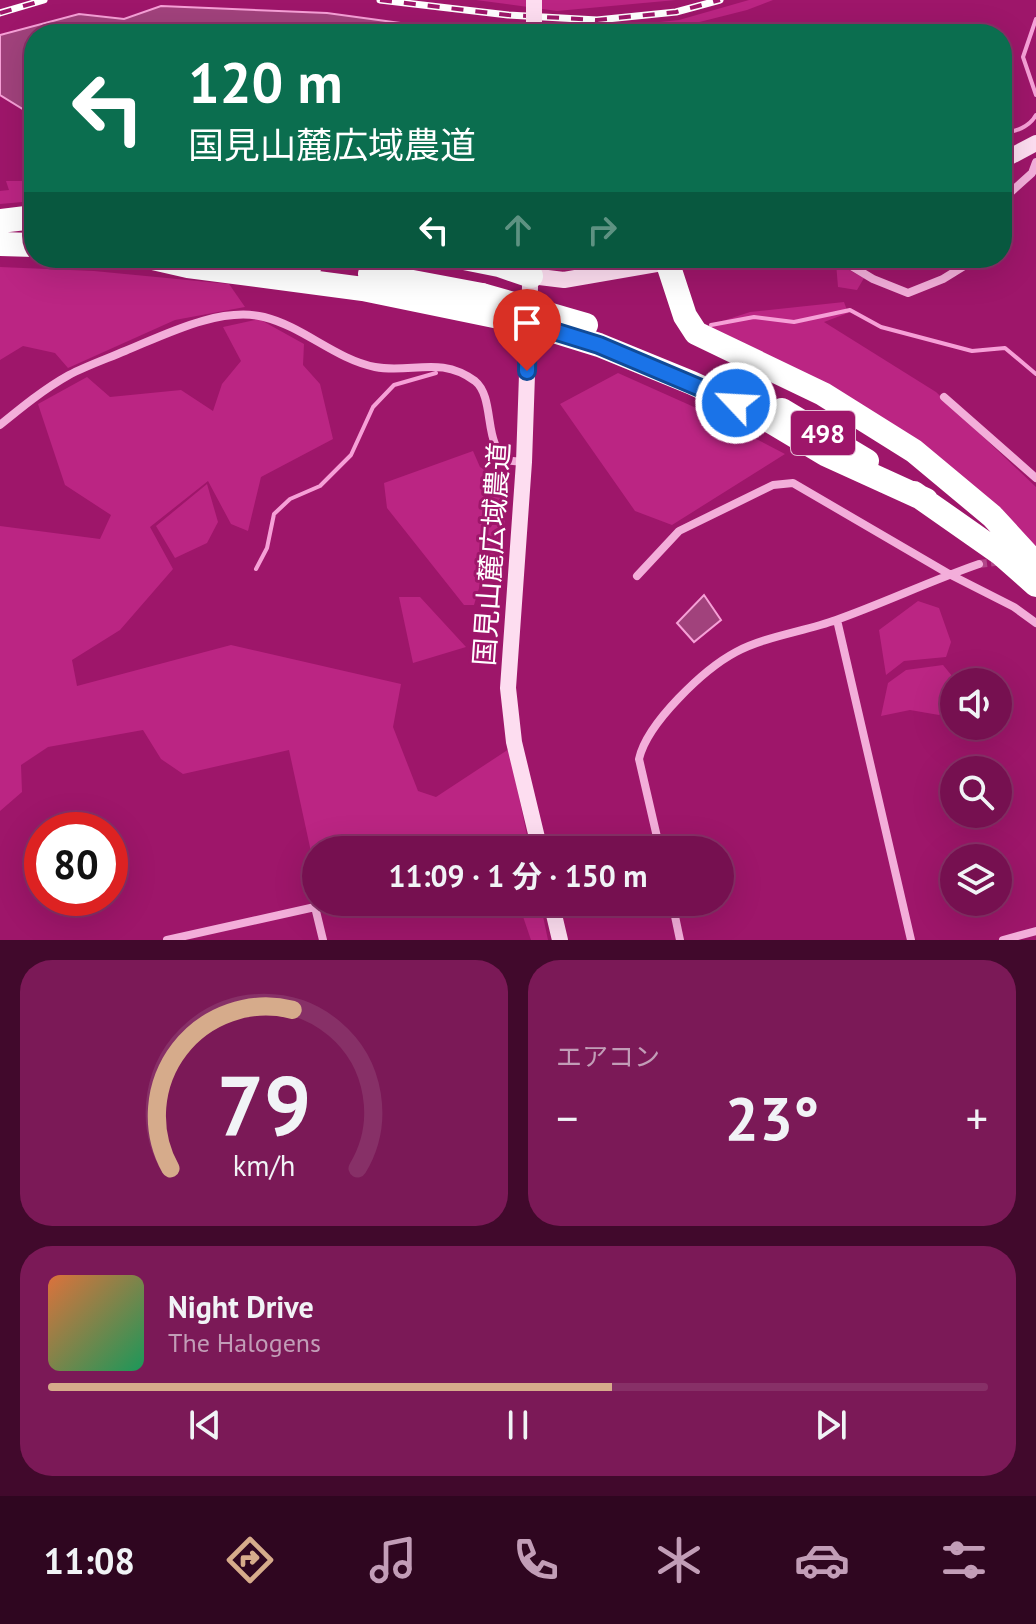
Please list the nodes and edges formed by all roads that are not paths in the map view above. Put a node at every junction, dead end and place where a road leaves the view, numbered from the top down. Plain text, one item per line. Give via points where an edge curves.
1 (534, 0) edge
2 (534, 24) edge
3 (1036, 144) edge
4 (1012, 156) edge
5 (1036, 162) edge
6 (1012, 191) edge
7 (24, 218) edge
8 (0, 221) edge
9 (0, 244) edge
10 (24, 245) edge
11 (203, 268) edge
12 (329, 268) edge
13 (531, 268) edge
14 (534, 268) edge
15 (637, 268) edge
16 (680, 268) edge
17 (855, 268) edge
18 (961, 268) edge
19 (528, 323) junction
20 (944, 397) dead end
21 (0, 425) edge
22 (524, 462) junction
23 (1036, 478) edge
24 (926, 500) junction
25 (979, 564) tunnel mouth
26 (1036, 564) edge
27 (949, 574) junction
28 (637, 576) dead end
29 (1036, 585) edge
30 (837, 620) junction
31 (1036, 623) edge
32 (537, 836) edge
33 (657, 836) edge
34 (554, 916) edge
35 (675, 916) edge
36 (1036, 931) edge
37 (167, 940) edge
38 (323, 940) edge
39 (560, 940) edge
40 (680, 940) edge
41 (911, 940) edge
42 (1003, 940) edge

1 - 2 street, bridge
3 - 4 street
5 - 6 street
7 - 8 highway
9 - 10 highway
11 - 19 highway via 363,289
12 - 24 highway, 498, bridge via 482,295 586,325 754,394 842,443
13 - 19 street, 国見山麓広域農道
14 - 15 street via 564,280
16 - 26 highway via 685,316 696,333 823,394 914,451 992,516
17 - 18 street via 908,293
19 - 22 street, 国見山麓広域農道
19 - 24 highway via 692,383 825,454
20 - 23 street
21 - 22 street via 70,375 182,325 262,316 353,361 377,368 432,365 476,382 494,444 504,460
22 - 32 street, 国見山麓広域農道 via 508,688 514,742
24 - 29 highway, 498
25 - 27 street
27 - 28 street via 793,483 773,485 679,531
27 - 30 street
27 - 31 street
30 - 33 street via 738,651 715,665 664,713 639,759
30 - 41 street
34 - 39 street
35 - 40 street
36 - 42 street
37 - 38 street via 315,907

